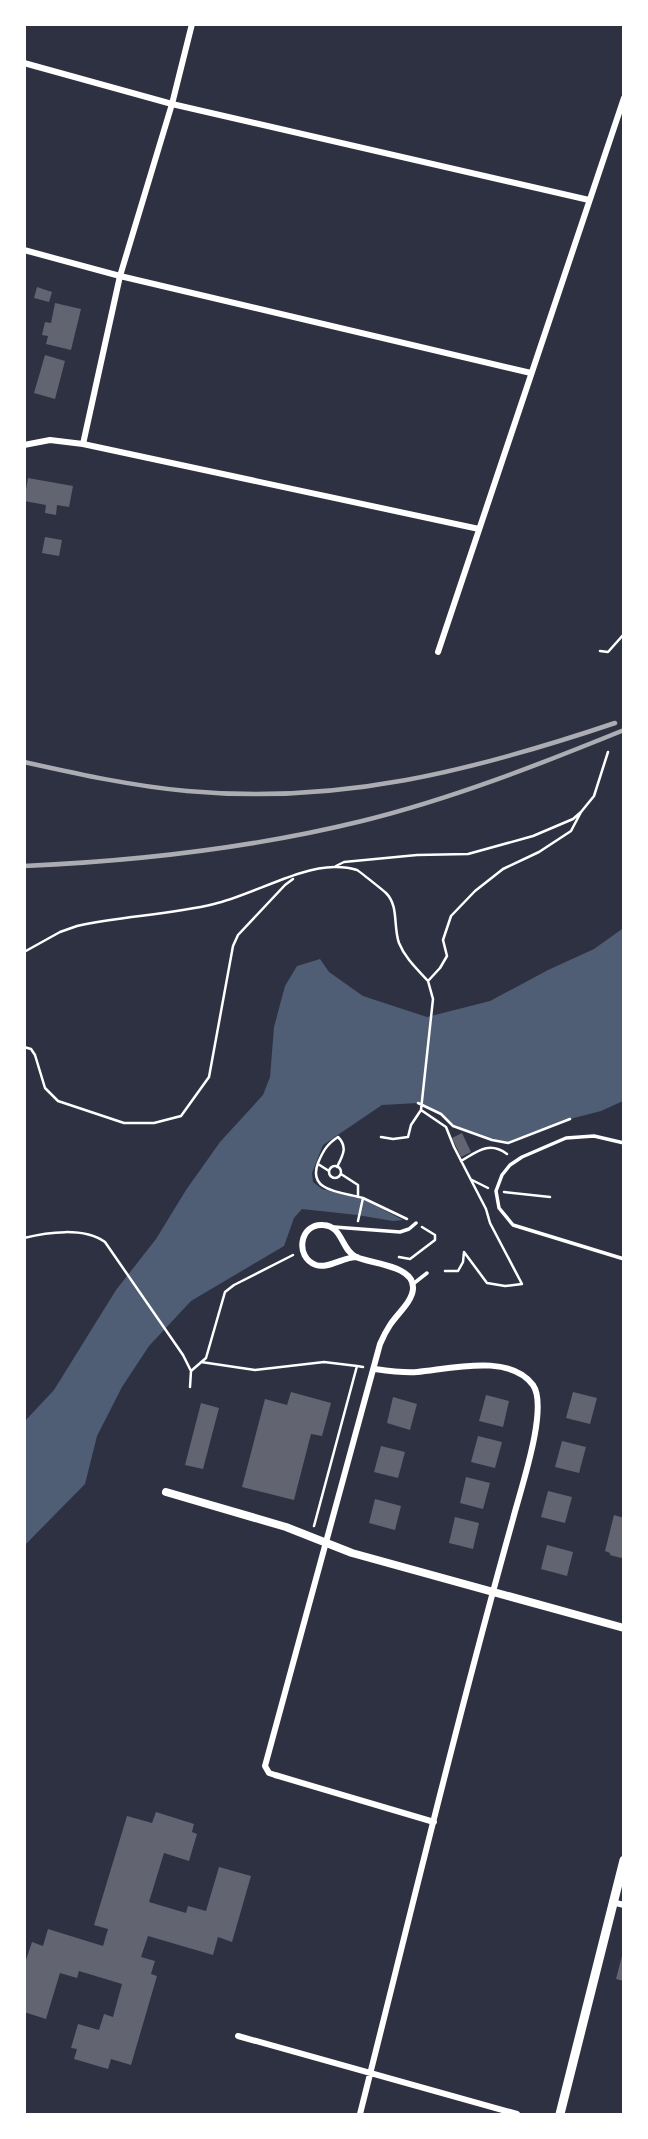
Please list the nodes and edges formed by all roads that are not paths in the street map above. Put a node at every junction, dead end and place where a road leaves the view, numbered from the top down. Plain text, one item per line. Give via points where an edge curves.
1 (192, 24) edge
2 (24, 63) edge
3 (624, 98) edge
4 (172, 104) junction
5 (589, 200) junction
6 (24, 250) edge
7 (120, 276) junction
8 (531, 373) junction
9 (83, 444) junction
10 (24, 445) edge
11 (479, 529) junction
12 (438, 652) dead end
13 (624, 1143) edge
14 (416, 1223) dead end
15 (332, 1227) junction
16 (357, 1257) junction
17 (624, 1259) edge
18 (427, 1273) dead end
19 (413, 1284) junction
20 (375, 1369) junction
21 (166, 1492) dead end
22 (327, 1543) junction
23 (492, 1593) junction
24 (624, 1628) edge
25 (434, 1822) junction
26 (624, 1860) edge
27 (612, 1902) junction
28 (624, 1905) edge
29 (238, 2036) dead end
30 (370, 2073) junction
31 (360, 2115) edge
32 (517, 2115) edge
33 (560, 2115) edge

1 - 4 street
2 - 4 street
3 - 5 street
4 - 5 street
4 - 7 street
5 - 8 street
6 - 7 street
7 - 8 street
7 - 9 street
8 - 11 street
9 - 10 street via 50,440
9 - 11 street
11 - 12 street
13 - 17 lane via 594,1136 566,1138 510,1165 496,1191 499,1208 513,1225
14 - 15 lane via 400,1232
15 - 16 street
15 - 16 street via 309,1230 302,1242 309,1261 318,1266
16 - 19 street via 401,1270
18 - 19 lane
19 - 20 street via 410,1298 380,1344
20 - 22 street
20 - 23 street via 510,1368 533,1385 537,1422
21 - 22 street
22 - 23 street
22 - 25 street via 267,1770
23 - 24 street
23 - 25 street
25 - 30 street
26 - 27 main road
27 - 28 street
27 - 33 main road
29 - 30 street
30 - 31 street
30 - 32 street

